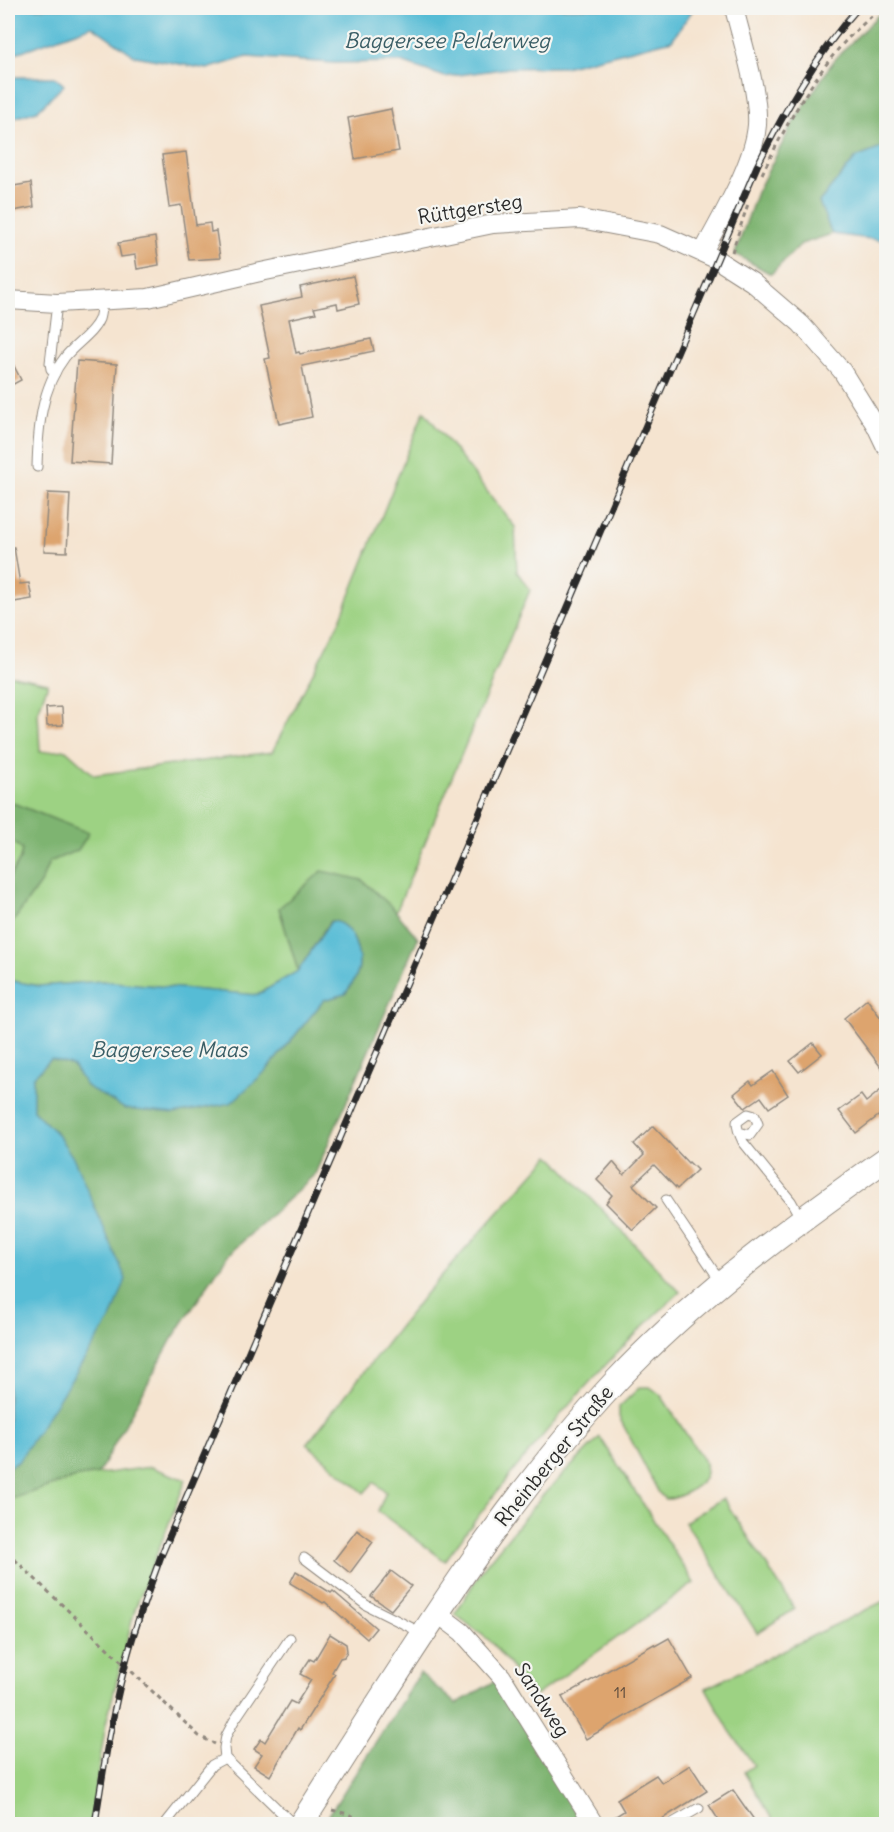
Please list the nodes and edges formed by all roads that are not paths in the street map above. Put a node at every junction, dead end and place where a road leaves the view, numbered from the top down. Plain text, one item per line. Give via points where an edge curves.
1 (734, 8) edge
2 (703, 252) junction
3 (8, 300) edge
4 (102, 300) junction
5 (57, 303) junction
6 (55, 373) junction
7 (886, 447) edge
8 (37, 467) dead end
9 (739, 1132) dead end
10 (886, 1159) edge
11 (666, 1200) dead end
12 (801, 1219) junction
13 (721, 1282) junction
14 (304, 1558) dead end
15 (430, 1623) junction
16 (290, 1638) dead end
17 (224, 1753) junction
18 (699, 1808) dead end
19 (165, 1824) edge
20 (293, 1824) edge
21 (301, 1824) edge
22 (594, 1824) edge
23 (671, 1824) edge

1 - 2 street via 755,99 757,125 753,149
2 - 4 street, Rüttgersteg via 660,234 580,219 493,224 148,298
2 - 7 street, Rüttgersteg via 752,282 801,324 835,363
3 - 5 street, Rüttgersteg
4 - 5 street, Rüttgersteg
4 - 6 lane via 94,327
5 - 6 lane via 50,363
6 - 8 lane via 40,419
9 - 12 lane
10 - 12 main road, Rheinberger Straße
11 - 13 lane
12 - 13 main road, Rheinberger Straße
13 - 15 main road, Rheinberger Straße via 669,1328 570,1432 489,1536
14 - 15 lane via 366,1605
15 - 21 main road, Rheinberger Straße
15 - 22 street, Sandweg via 462,1632 502,1677
16 - 17 lane via 234,1721 226,1736
17 - 19 lane
17 - 20 lane
18 - 23 lane

